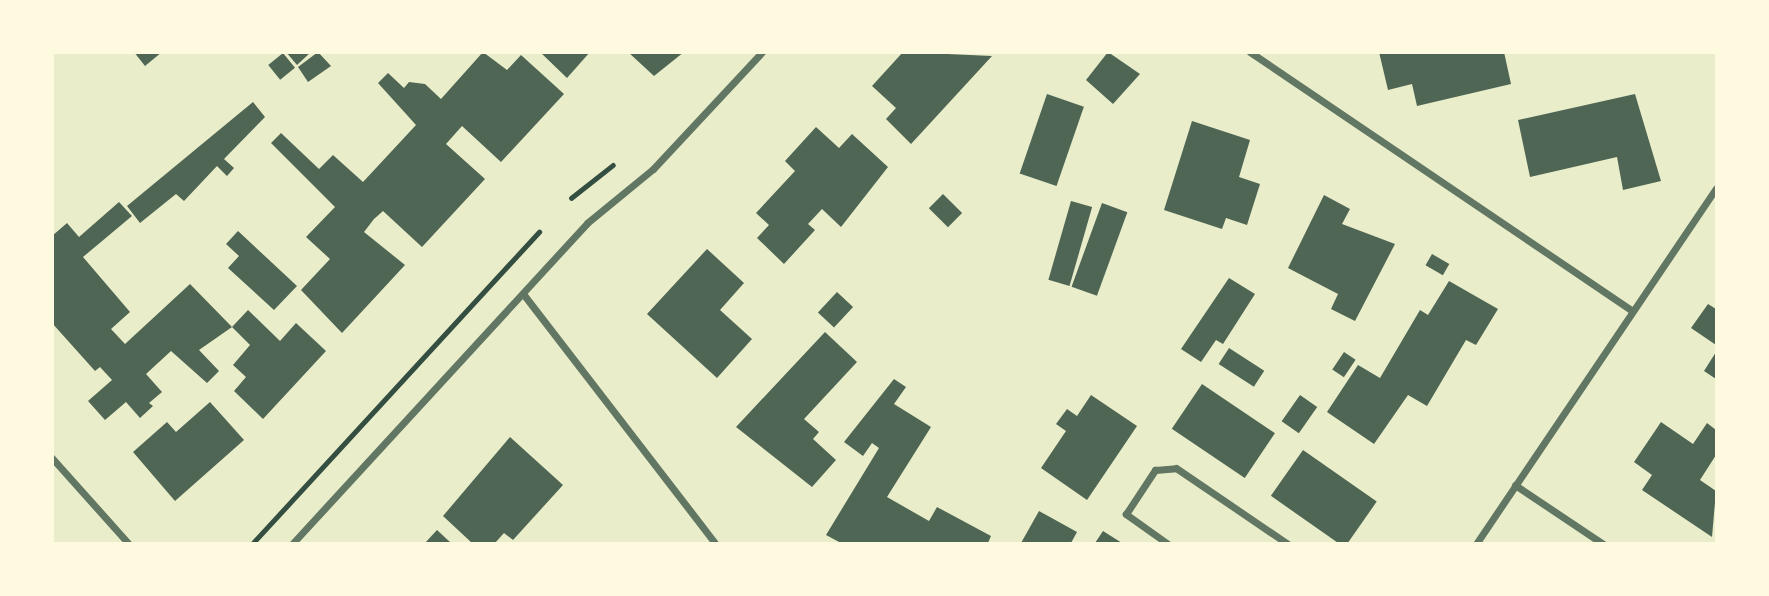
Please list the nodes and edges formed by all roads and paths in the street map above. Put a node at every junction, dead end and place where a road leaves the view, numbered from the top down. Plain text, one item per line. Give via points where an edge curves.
1 (762, 52) edge
2 (1250, 52) edge
3 (1717, 188) edge
4 (503, 269) dead end
5 (524, 295) junction
6 (1633, 311) junction
7 (52, 458) edge
8 (1515, 485) junction
9 (129, 544) edge
10 (252, 544) edge
11 (292, 544) edge
12 (716, 544) edge
13 (1168, 544) edge
14 (1288, 544) edge
15 (1476, 544) edge
16 (1603, 544) edge

1 - 5 street via 653,169 587,223
2 - 6 street
3 - 6 street
4 - 10 path
5 - 11 street
5 - 12 street
6 - 8 street
7 - 9 street
8 - 15 street
8 - 16 street
13 - 14 street via 1126,514 1155,470 1176,468

